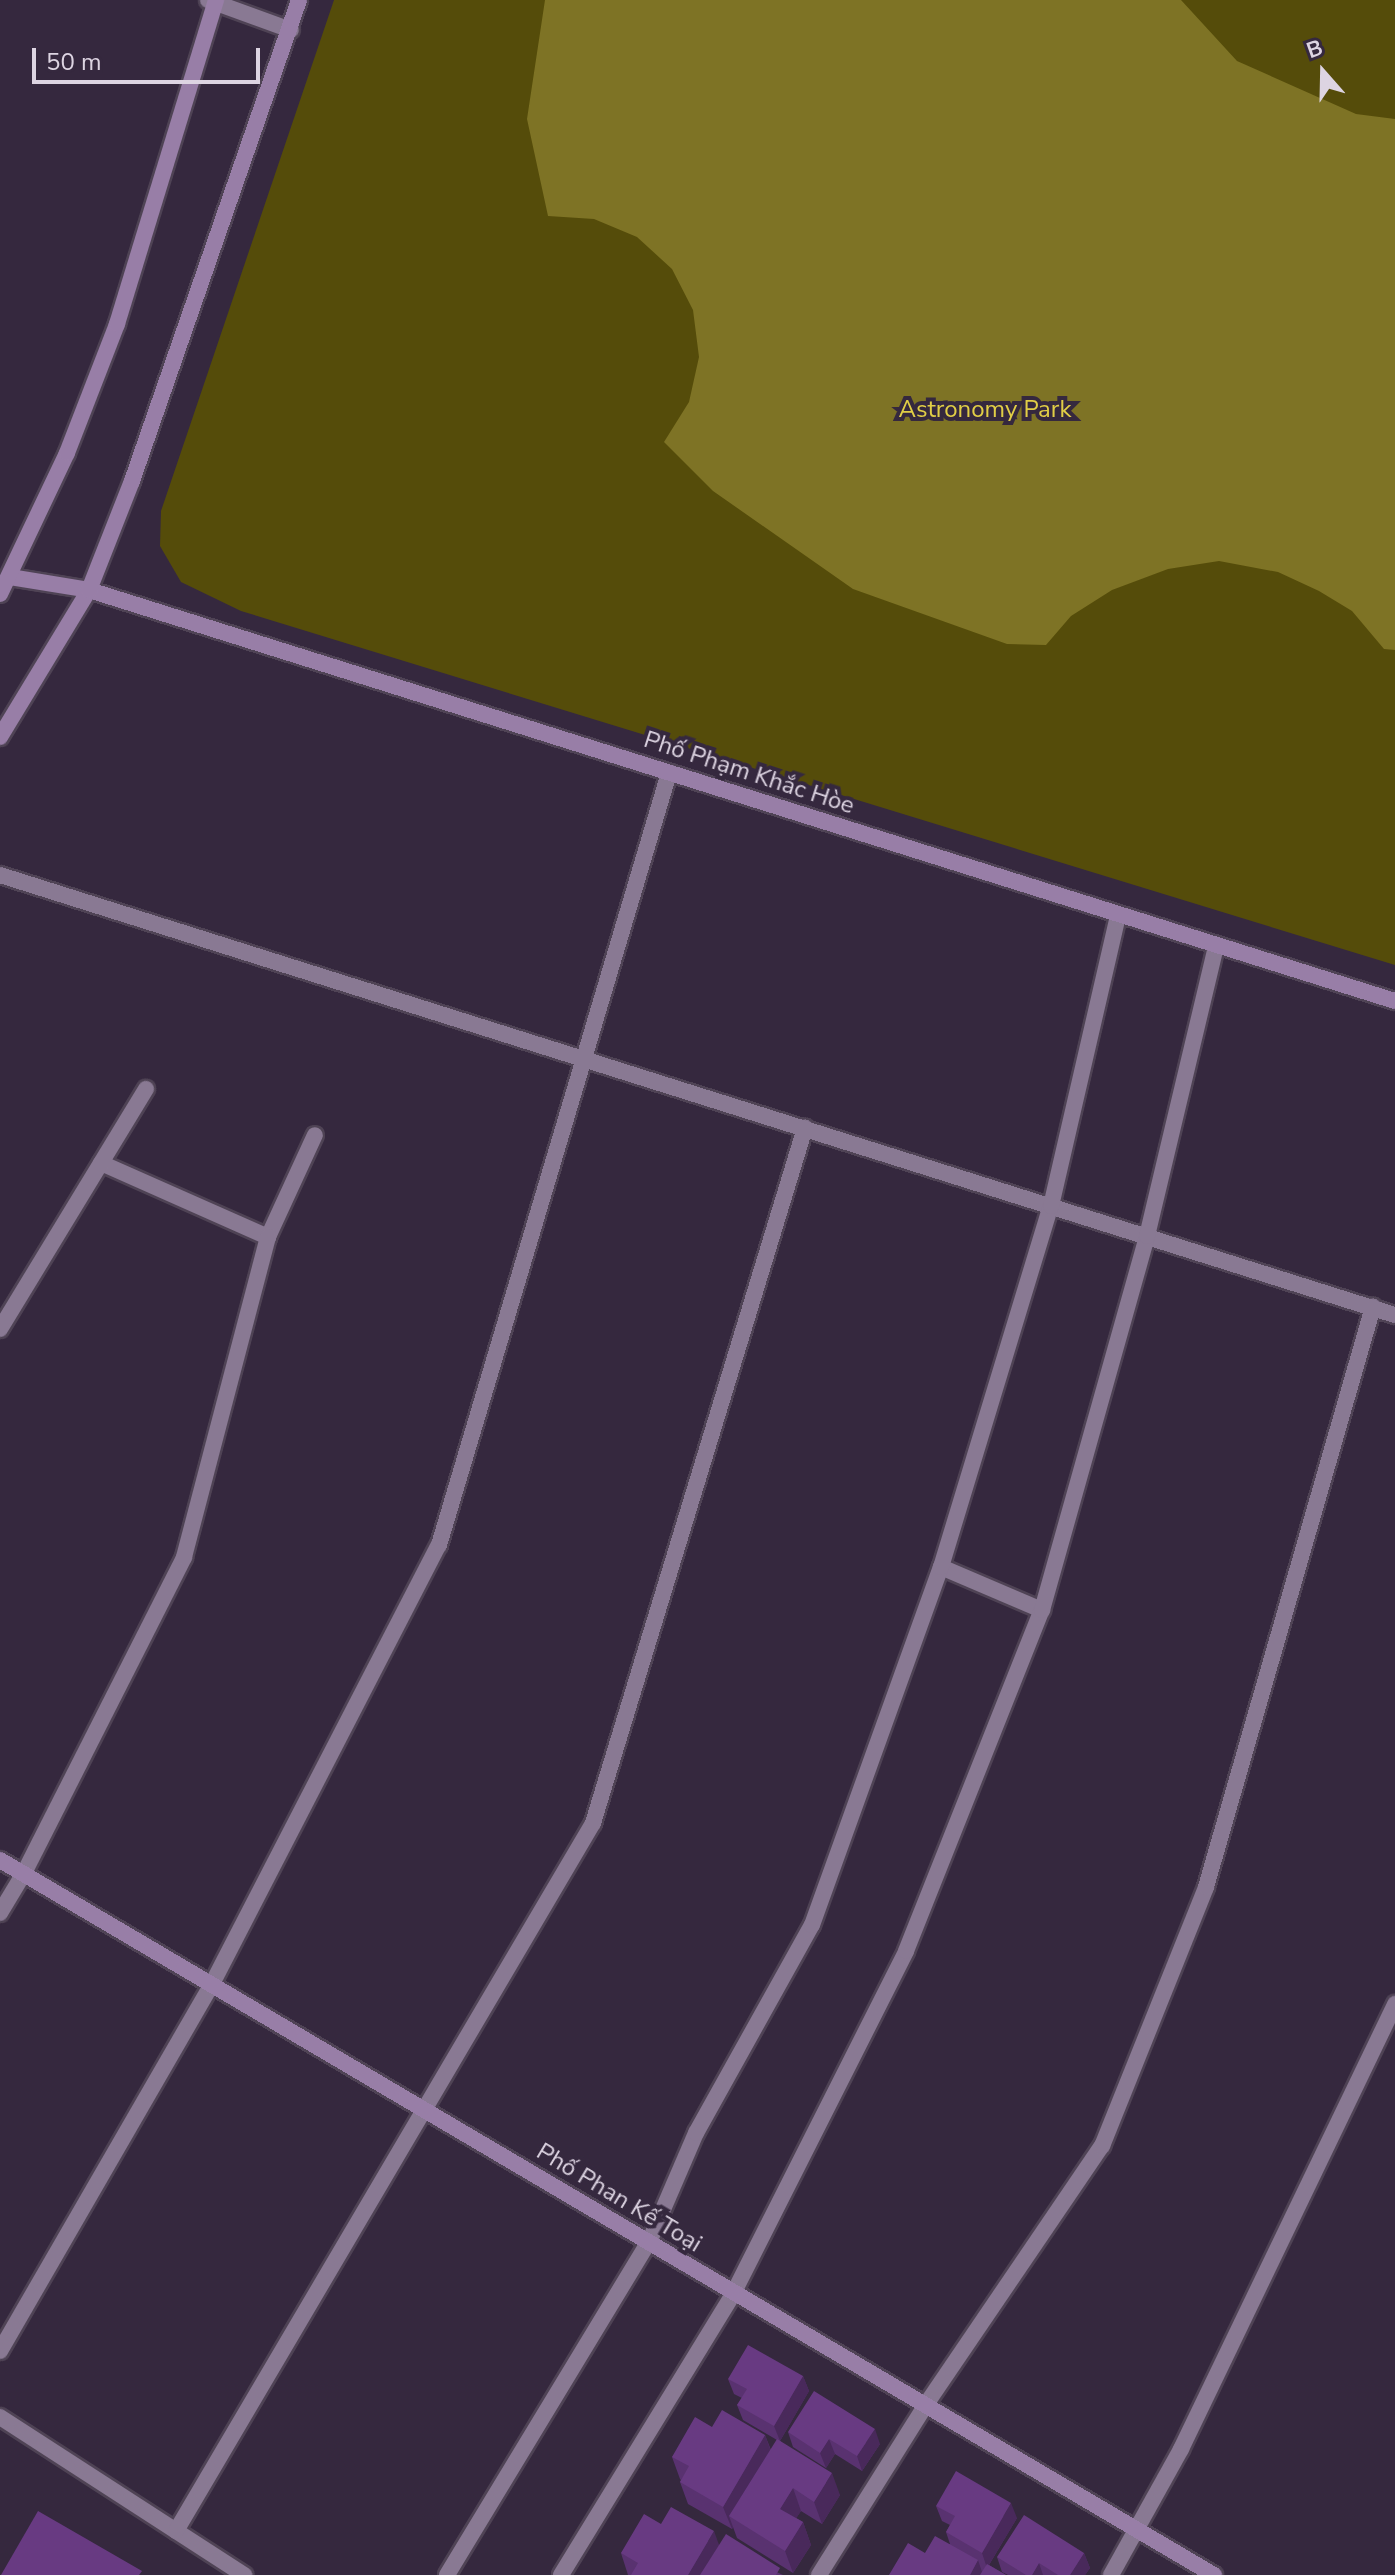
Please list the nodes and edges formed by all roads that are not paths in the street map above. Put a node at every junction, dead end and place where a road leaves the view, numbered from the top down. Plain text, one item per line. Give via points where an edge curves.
1 (299, 0) edge
2 (213, 1) edge
3 (291, 30) junction
4 (10, 577) junction
5 (89, 590) junction
6 (0, 594) edge
7 (0, 737) edge
8 (669, 773) junction
9 (0, 875) edge
10 (1118, 915) junction
11 (1216, 946) junction
12 (1395, 1001) edge
13 (584, 1059) junction
14 (146, 1089) dead end
15 (805, 1128) junction
16 (315, 1135) dead end
17 (101, 1163) junction
18 (1051, 1206) junction
19 (1147, 1236) junction
20 (268, 1237) junction
21 (1373, 1307) junction
22 (1395, 1315) edge
23 (0, 1329) edge
24 (941, 1567) junction
25 (1042, 1610) junction
26 (0, 1860) edge
27 (24, 1873) junction
28 (0, 1913) edge
29 (212, 1984) junction
30 (1395, 2004) edge
31 (421, 2108) junction
32 (649, 2242) junction
33 (733, 2294) junction
34 (0, 2351) edge
35 (925, 2406) junction
36 (0, 2417) edge
37 (176, 2531) junction
38 (1137, 2531) junction
39 (244, 2575) edge
40 (447, 2575) edge
41 (561, 2575) edge
42 (819, 2575) edge
43 (1111, 2575) edge
44 (1214, 2575) edge

1 - 3 street
2 - 3 street
2 - 4 street via 117,324
3 - 5 street
4 - 5 street, Phố Phạm Khắc Hòe
4 - 6 street
5 - 7 street
5 - 8 street, Phố Phạm Khắc Hòe
8 - 10 street, Phố Phạm Khắc Hòe
8 - 13 street
9 - 13 street
10 - 11 street, Phố Phạm Khắc Hòe
10 - 18 street
11 - 12 street, Phố Phạm Khắc Hòe
11 - 19 street
13 - 15 street
13 - 29 street via 439,1545
14 - 17 street
15 - 18 street
15 - 31 street via 593,1823
16 - 20 street
17 - 20 street
17 - 23 street
18 - 19 street
18 - 24 street
19 - 21 street
19 - 25 street
20 - 27 street via 184,1557
21 - 22 street
21 - 35 street via 1206,1887 1102,2146
24 - 25 street
24 - 32 street via 812,1925 696,2133
25 - 33 street via 906,1951
26 - 27 street, Phố Phan Kế Toại
27 - 28 street
27 - 29 street, Phố Phan Kế Toại
29 - 31 street, Phố Phan Kế Toại
29 - 34 street
30 - 38 street
31 - 32 street, Phố Phan Kế Toại
31 - 37 street
32 - 33 street, Phố Phan Kế Toại
32 - 40 street
33 - 35 street, Phố Phan Kế Toại
33 - 41 street
35 - 38 street, Phố Phan Kế Toại
35 - 42 street
36 - 37 street
37 - 39 street
38 - 43 street
38 - 44 street, Phố Phan Kế Toại

